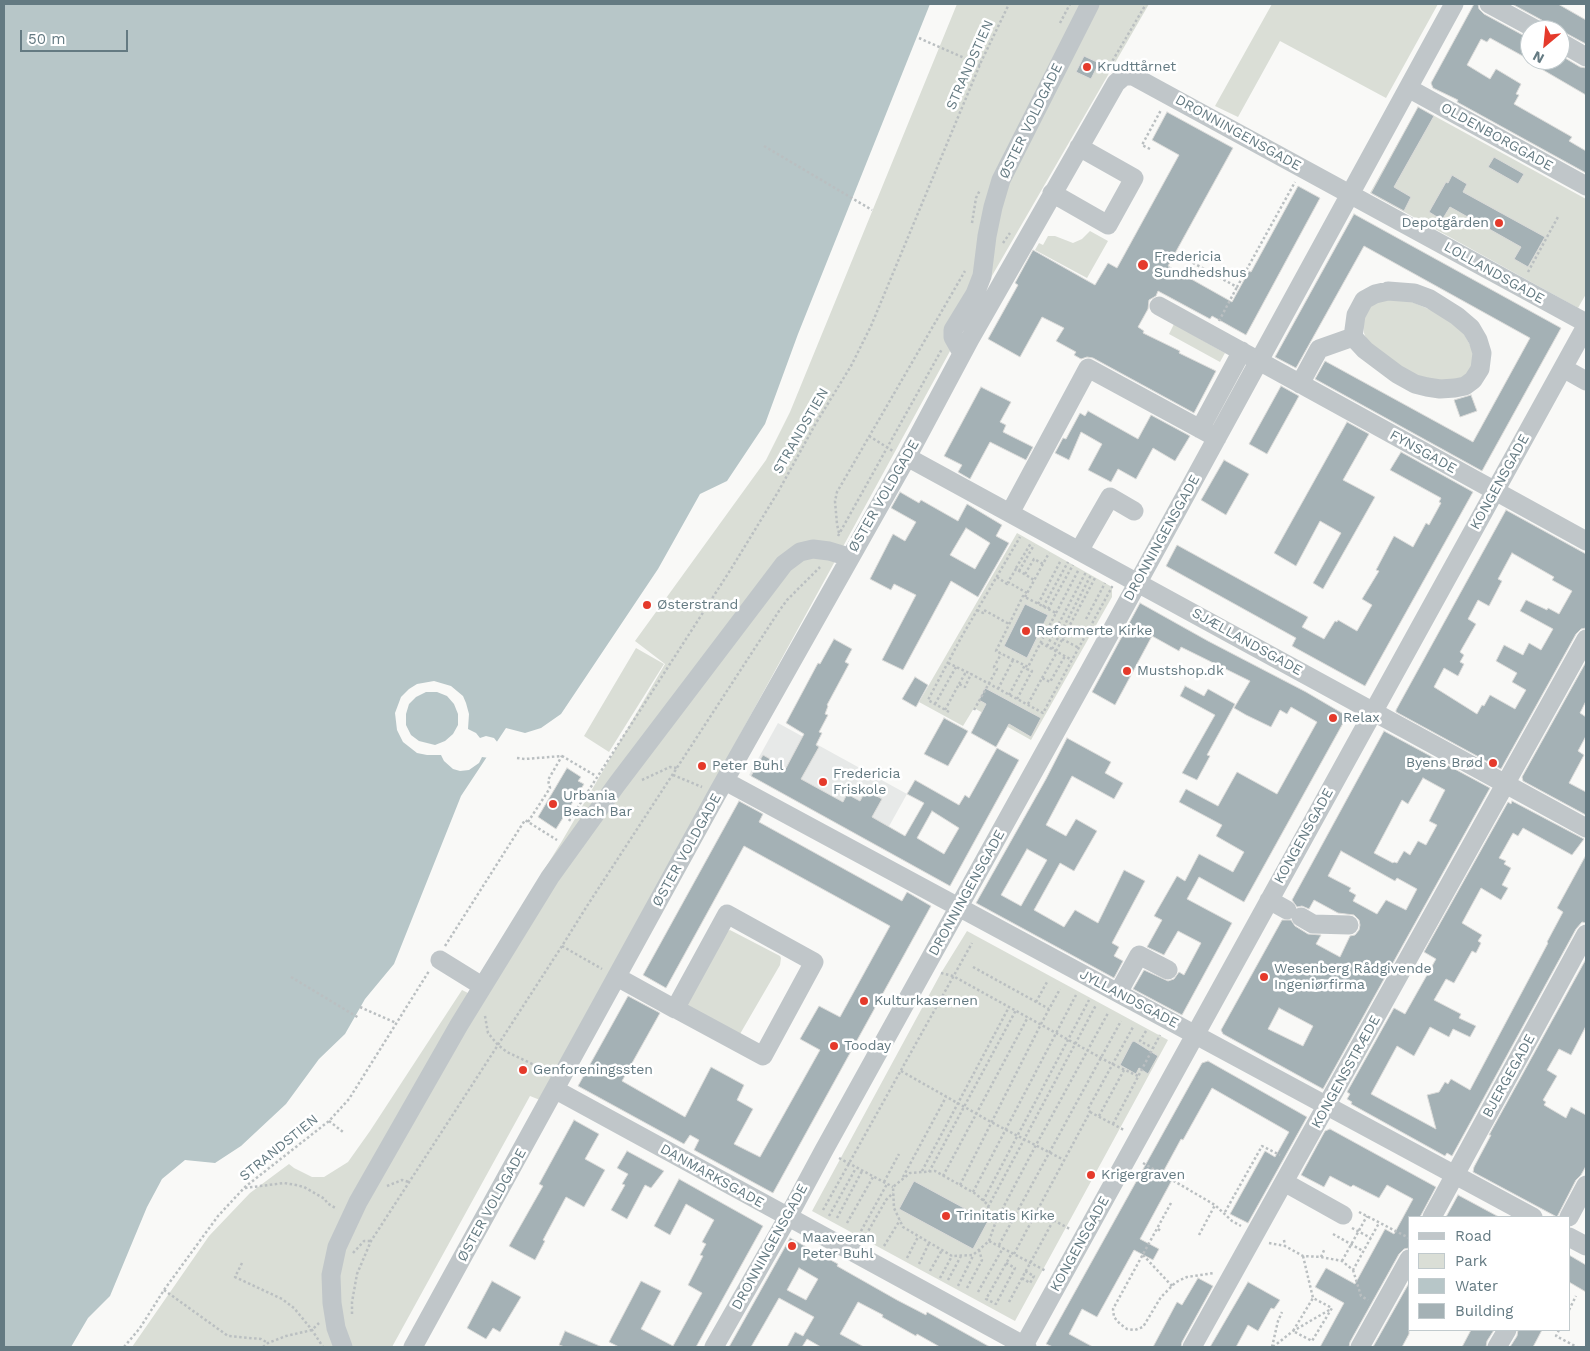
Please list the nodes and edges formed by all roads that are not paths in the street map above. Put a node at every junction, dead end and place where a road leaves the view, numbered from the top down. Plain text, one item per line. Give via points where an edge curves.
1 (1090, 4) edge
2 (1454, 4) edge
3 (1488, 4) edge
4 (1520, 21) edge
5 (1570, 48) edge
6 (1586, 57) edge
7 (1124, 76) joint
8 (1408, 88) junction
9 (1079, 147) junction
10 (1586, 186) edge
11 (1052, 194) junction
12 (1350, 194) junction
13 (1159, 306) dead end
14 (1586, 325) edge
15 (1353, 337) junction
16 (1242, 351) junction
17 (962, 353) junction
18 (1260, 361) junction
19 (1563, 368) junction
20 (1586, 381) edge
21 (1300, 384) junction
22 (1200, 429) junction
23 (1217, 438) junction
24 (907, 456) junction
25 (1495, 491) junction
26 (1134, 511) dead end
27 (1010, 513) junction
28 (1586, 541) edge
29 (849, 557) junction
30 (1075, 562) junction
31 (1137, 582) junction
32 (1586, 639) edge
33 (1373, 711) junction
34 (1506, 784) junction
35 (721, 787) junction
36 (1586, 828) edge
37 (1269, 900) junction
38 (959, 907) junction
39 (1349, 925) dead end
40 (1586, 934) edge
41 (439, 958) road end
42 (1168, 970) dead end
43 (617, 977) junction
44 (479, 990) junction
45 (1118, 993) junction
46 (675, 1009) junction
47 (1195, 1035) junction
48 (559, 1084) junction
49 (1327, 1106) junction
50 (1455, 1175) junction
51 (1284, 1182) junction
52 (1586, 1185) edge
53 (1433, 1216) edge
54 (1531, 1216) edge
55 (1570, 1216) edge
56 (788, 1217) junction
57 (1345, 1220) road end
58 (1570, 1238) edge
59 (1586, 1246) edge
60 (1408, 1261) edge
61 (1506, 1331) edge
62 (343, 1347) edge
63 (412, 1347) edge
64 (714, 1347) edge
65 (1025, 1347) edge
66 (1192, 1347) edge
67 (1360, 1347) edge
68 (1498, 1347) edge

1 - 17 street, ØSTER VOLDGADE via 1001,180 987,236 982,276 953,330 953,337
2 - 8 street, DRONNINGENSGADE
3 - 4 street
5 - 6 street
7 - 9 street, ØSTER VOLDGADE
7 - 12 street, DRONNINGENSGADE via 1134,76
8 - 10 street, OLDENBORGGADE
8 - 12 street, DRONNINGENSGADE
9 - 11 street, ØSTER VOLDGADE
9 - 11 street via 1134,178 1108,225
11 - 17 street, ØSTER VOLDGADE
12 - 14 street, LOLLANDSGADE
12 - 18 street, DRONNINGENSGADE
13 - 16 street
14 - 19 street, KONGENSGADE
15 - 15 street via 1356,315 1364,300 1388,291 1414,293 1443,306 1471,328 1482,353 1480,368 1465,386 1426,387 1397,374
15 - 21 street via 1319,349
16 - 18 street
16 - 22 street
17 - 24 street, ØSTER VOLDGADE
18 - 21 street, FYNSGADE
18 - 23 street, DRONNINGENSGADE
19 - 20 street
19 - 25 street, KONGENSGADE
21 - 25 street, FYNSGADE
22 - 23 street
22 - 27 street via 1088,368
23 - 31 street, DRONNINGENSGADE
24 - 27 street, SJÆLLANDSGADE
24 - 29 street, ØSTER VOLDGADE
25 - 28 street, FYNSGADE
25 - 33 street, KONGENSGADE
26 - 30 street via 1110,497
27 - 30 street, SJÆLLANDSGADE
29 - 35 street, ØSTER VOLDGADE
29 - 44 street via 813,549 800,552 784,564 570,849
30 - 31 street, SJÆLLANDSGADE
31 - 33 street, SJÆLLANDSGADE
31 - 38 street, DRONNINGENSGADE
32 - 34 street, KONGENSSTRÆDE
33 - 34 street, SJÆLLANDSGADE
33 - 37 street, KONGENSGADE
34 - 36 street, SJÆLLANDSGADE
34 - 49 street, KONGENSSTRÆDE
35 - 38 street, JYLLANDSGADE
35 - 43 street, ØSTER VOLDGADE
37 - 39 street via 1313,924
37 - 47 street, KONGENSGADE
38 - 45 street, JYLLANDSGADE
38 - 56 street, DRONNINGENSGADE
40 - 50 street, BJERGEGADE
41 - 44 street
42 - 45 street via 1138,955
43 - 46 street
43 - 48 street, ØSTER VOLDGADE
44 - 62 street via 354,1210 337,1247 331,1274 332,1303
45 - 47 street, JYLLANDSGADE
46 - 46 street via 727,914 814,962 763,1056
47 - 49 street, JYLLANDSGADE
47 - 65 street, KONGENSGADE
48 - 56 street, DANMARKSGADE
48 - 63 street, ØSTER VOLDGADE
49 - 50 street, JYLLANDSGADE
49 - 51 street, KONGENSSTRÆDE
50 - 53 street, BJERGEGADE
50 - 54 street, JYLLANDSGADE
51 - 57 street
51 - 66 street, KONGENSSTRÆDE
52 - 55 street
56 - 64 street, DRONNINGENSGADE
56 - 65 street, DANMARKSGADE
58 - 59 street
60 - 67 street
61 - 68 street

